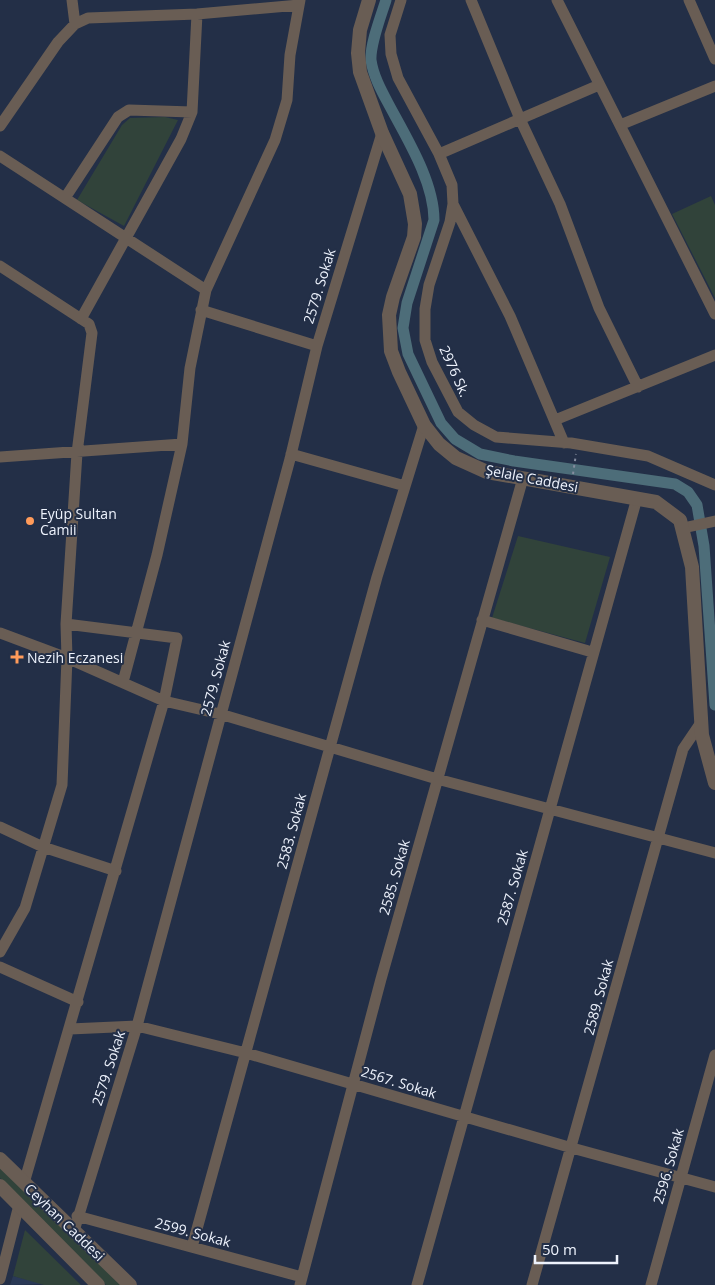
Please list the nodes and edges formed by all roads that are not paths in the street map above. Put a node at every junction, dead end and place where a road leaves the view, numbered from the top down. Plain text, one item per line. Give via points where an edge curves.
1 (72, 0) edge
2 (369, 0) edge
3 (401, 0) edge
4 (471, 0) edge
5 (557, 0) edge
6 (689, 0) edge
7 (299, 2) edge
8 (197, 14) junction
9 (75, 24) junction
10 (715, 59) edge
11 (599, 85) junction
12 (715, 86) edge
13 (192, 112) junction
14 (520, 119) junction
15 (620, 125) junction
16 (0, 126) edge
17 (382, 133) junction
18 (439, 154) junction
19 (0, 156) edge
20 (65, 198) junction
21 (453, 204) junction
22 (127, 239) junction
23 (0, 266) edge
24 (206, 290) junction
25 (200, 310) junction
26 (715, 314) edge
27 (81, 319) junction
28 (317, 346) junction
29 (715, 355) edge
30 (638, 386) junction
31 (555, 420) junction
32 (424, 424) junction
33 (564, 442) junction
34 (182, 444) junction
35 (77, 452) junction
36 (292, 454) junction
37 (0, 457) edge
38 (523, 478) junction
39 (715, 485) edge
40 (405, 486) junction
41 (637, 498) junction
42 (714, 521) edge
43 (690, 526) junction
44 (482, 620) junction
45 (66, 624) junction
46 (0, 633) edge
47 (138, 633) junction
48 (592, 652) junction
49 (67, 658) junction
50 (124, 682) junction
51 (164, 701) junction
52 (220, 714) junction
53 (702, 721) junction
54 (330, 748) junction
55 (437, 779) junction
56 (715, 783) edge
57 (549, 808) junction
58 (0, 827) edge
59 (657, 839) junction
60 (43, 847) junction
61 (715, 853) edge
62 (116, 870) junction
63 (0, 952) edge
64 (0, 967) edge
65 (78, 1002) junction
66 (138, 1026) junction
67 (70, 1028) junction
68 (246, 1053) junction
69 (715, 1054) edge
70 (354, 1084) junction
71 (464, 1117) junction
72 (572, 1148) junction
73 (0, 1159) edge
74 (680, 1178) junction
75 (24, 1182) junction
76 (0, 1186) edge
77 (715, 1187) edge
78 (19, 1204) junction
79 (77, 1216) junction
80 (74, 1231) junction
81 (192, 1246) junction
82 (0, 1279) edge
83 (301, 1281) edge
84 (98, 1285) edge
85 (130, 1285) edge
86 (416, 1285) edge
87 (532, 1285) edge
88 (651, 1285) edge

1 - 9 street
2 - 17 street, Şelale Caddesi via 360,30 358,52 360,72
3 - 18 street, 2976 Sk. via 390,35 391,54 398,78
4 - 14 street
5 - 11 street
6 - 10 street
7 - 8 street
7 - 24 street via 287,100 276,140
8 - 9 street via 88,18
8 - 13 street
9 - 16 street via 58,42
11 - 14 street
11 - 15 street
12 - 15 street
13 - 20 street via 129,110 118,117
13 - 22 street via 181,139
14 - 18 street
14 - 30 street via 560,204 600,308
15 - 26 street
17 - 28 street, 2579. Sokak
17 - 32 street, Şelale Caddesi via 410,194 415,224 414,237 389,315 391,351
18 - 21 street, 2976 Sk. via 452,185
19 - 20 street
20 - 22 street
21 - 31 street via 510,316
21 - 33 street, 2976 Sk. via 425,309 425,340 432,362 458,412 474,425 496,437
22 - 24 street
22 - 27 street
23 - 27 street
24 - 25 street
25 - 28 street
25 - 34 street
27 - 35 street via 89,324 92,334
28 - 36 street, 2579. Sokak
29 - 30 street
30 - 31 street
31 - 33 street
32 - 38 street, Şelale Caddesi via 456,458 487,472
32 - 40 street, 2583. Sokak
33 - 39 street, 2976 Sk. via 648,456
34 - 35 street
34 - 47 street
35 - 37 street
35 - 45 street
36 - 40 street
36 - 52 street, 2579. Sokak
38 - 41 street, Şelale Caddesi
38 - 44 street, 2585. Sokak
40 - 54 street, 2583. Sokak
41 - 43 street, Şelale Caddesi via 656,502
41 - 48 street, 2587. Sokak
42 - 43 street
43 - 53 street, Şelale Caddesi
44 - 48 street
44 - 55 street, 2585. Sokak
45 - 47 street
45 - 49 street
46 - 49 street
47 - 50 street
47 - 51 street via 177,638
48 - 57 street, 2587. Sokak
49 - 50 street
49 - 60 street via 62,785
50 - 51 street
51 - 52 street
51 - 62 street
52 - 54 street
52 - 66 street, 2579. Sokak
53 - 56 street, Şelale Caddesi via 708,764
53 - 59 street, 2589. Sokak via 683,749
54 - 55 street
54 - 68 street, 2583. Sokak
55 - 57 street
55 - 70 street, 2585. Sokak
57 - 59 street
57 - 71 street, 2587. Sokak
58 - 60 street
59 - 61 street
59 - 72 street, 2589. Sokak
60 - 62 street
60 - 63 street via 25,908
62 - 65 street
64 - 65 street
65 - 67 street
66 - 67 street, 2567. Sokak
66 - 68 street, 2567. Sokak
66 - 79 street, 2579. Sokak
67 - 75 street
68 - 70 street, 2567. Sokak
68 - 81 street, 2583. Sokak
69 - 74 street, 2596. Sokak
70 - 71 street, 2567. Sokak
70 - 83 street, 2585. Sokak
71 - 72 street, 2567. Sokak
71 - 86 street, 2587. Sokak
72 - 74 street, 2567. Sokak
72 - 87 street, 2589. Sokak
73 - 75 street, Ceyhan Caddesi
74 - 77 street, 2567. Sokak
74 - 88 street, 2596. Sokak
75 - 80 street, Ceyhan Caddesi
76 - 78 street, Ceyhan Caddesi
78 - 82 street
78 - 84 street, Ceyhan Caddesi
79 - 80 street, 2579. Sokak
79 - 81 street, 2599. Sokak
80 - 85 street, Ceyhan Caddesi
81 - 83 street, 2599. Sokak

